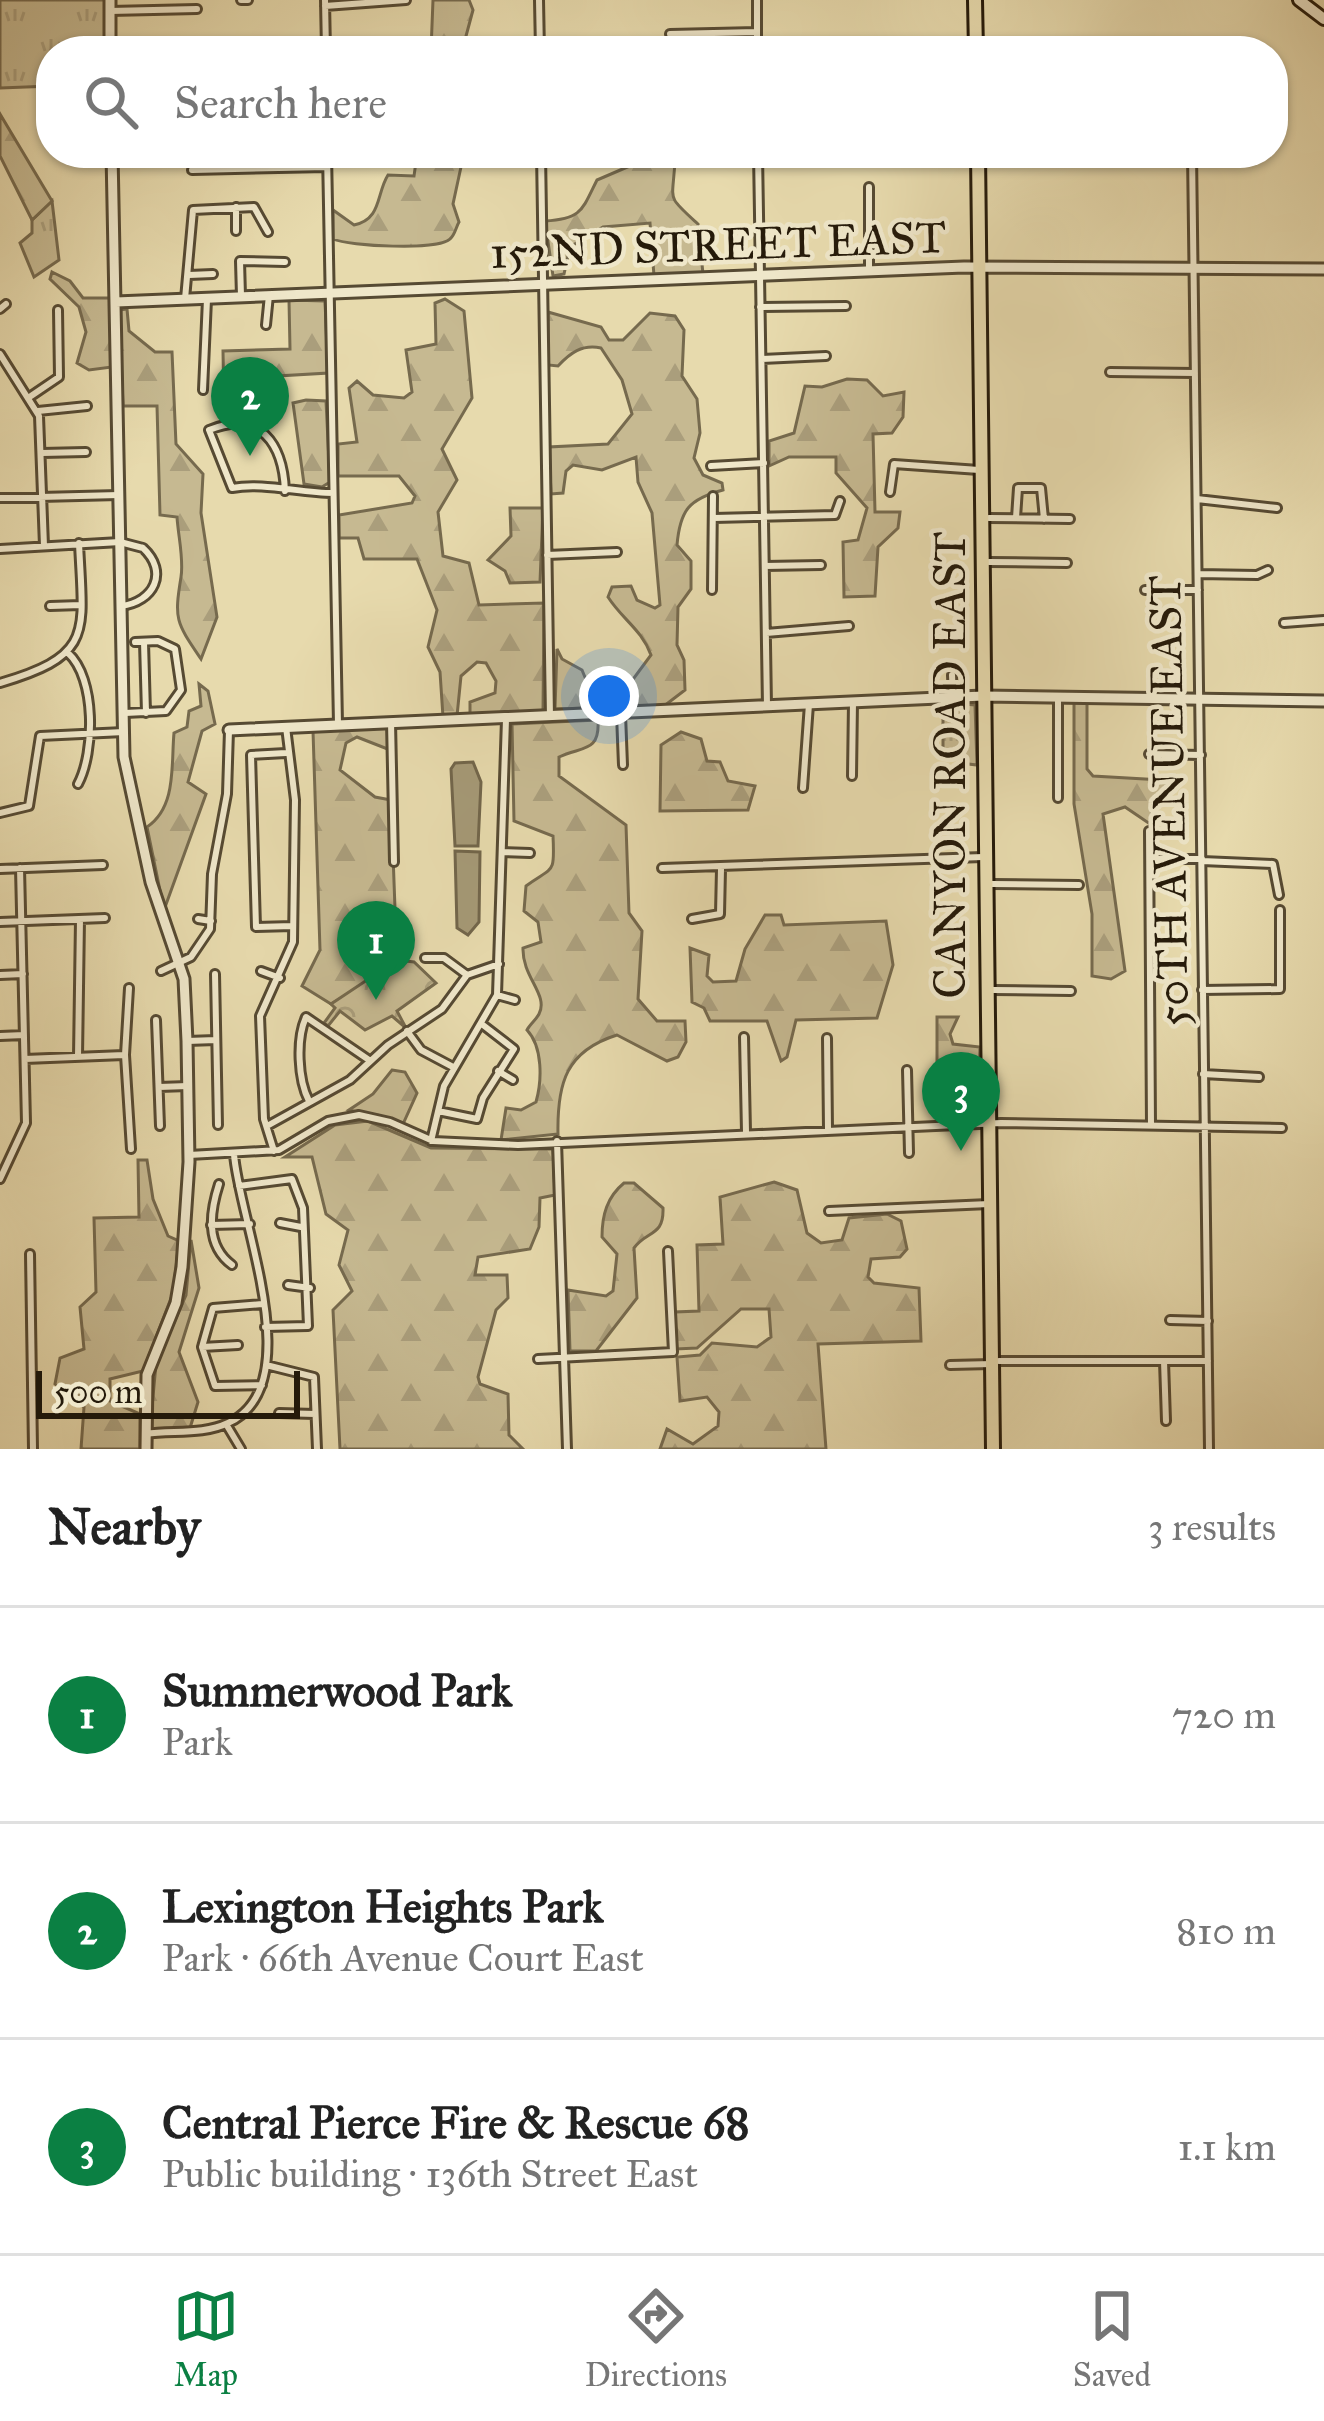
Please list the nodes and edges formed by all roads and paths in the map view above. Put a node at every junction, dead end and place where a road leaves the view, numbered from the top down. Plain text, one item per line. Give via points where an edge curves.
1 (406, 0) edge
2 (539, 0) edge
3 (757, 0) edge
4 (979, 0) edge
5 (1299, 0) edge
6 (354, 2) edge
7 (325, 3) edge
8 (110, 5) edge
9 (197, 9) dead end
10 (1324, 19) edge
11 (757, 32) junction
12 (670, 34) dead end
13 (110, 36) edge
14 (326, 36) edge
15 (540, 36) edge
16 (757, 36) edge
17 (980, 36) edge
18 (112, 168) edge
19 (250, 168) edge
20 (328, 168) edge
21 (541, 168) edge
22 (758, 168) edge
23 (982, 168) edge
24 (1192, 168) edge
25 (192, 170) dead end
26 (869, 187) dead end
27 (236, 207) junction
28 (236, 231) dead end
29 (268, 232) dead end
30 (285, 262) dead end
31 (984, 267) junction
32 (1194, 268) junction
33 (1324, 269) edge
34 (869, 271) junction
35 (212, 274) dead end
36 (189, 275) junction
37 (760, 275) junction
38 (544, 284) junction
39 (329, 293) junction
40 (269, 295) junction
41 (241, 296) junction
42 (207, 298) junction
43 (185, 299) junction
44 (116, 302) junction
45 (846, 306) dead end
46 (760, 308) junction
47 (58, 310) dead end
48 (266, 325) dead end
49 (0, 354) edge
50 (826, 356) dead end
51 (762, 359) junction
52 (1110, 372) dead end
53 (1196, 373) junction
54 (203, 390) dead end
55 (32, 395) junction
56 (87, 406) dead end
57 (38, 412) junction
58 (86, 452) dead end
59 (42, 453) junction
60 (764, 463) junction
61 (711, 466) dead end
62 (986, 466) junction
63 (285, 491) junction
64 (890, 492) dead end
65 (333, 493) junction
66 (119, 495) junction
67 (713, 496) dead end
68 (43, 497) junction
69 (0, 498) edge
70 (1197, 499) junction
71 (840, 501) dead end
72 (1277, 508) dead end
73 (764, 517) junction
74 (714, 518) junction
75 (989, 518) junction
76 (1016, 518) junction
77 (1044, 519) junction
78 (1070, 519) dead end
79 (151, 538) dead end
80 (120, 542) junction
81 (80, 543) junction
82 (44, 546) junction
83 (143, 548) junction
84 (0, 549) edge
85 (617, 552) dead end
86 (548, 555) junction
87 (989, 562) junction
88 (1067, 563) dead end
89 (821, 565) dead end
90 (765, 566) junction
91 (1268, 570) dead end
92 (1198, 574) junction
93 (712, 590) dead end
94 (1145, 590) dead end
95 (1198, 590) junction
96 (81, 605) junction
97 (50, 606) dead end
98 (121, 606) junction
99 (1324, 620) edge
100 (1284, 622) dead end
101 (849, 626) dead end
102 (766, 633) junction
103 (68, 653) junction
104 (952, 675) dead end
105 (0, 682) edge
106 (986, 696) junction
107 (953, 697) junction
108 (1058, 697) junction
109 (1200, 700) junction
110 (1324, 701) edge
111 (853, 702) junction
112 (809, 704) junction
113 (767, 706) junction
114 (123, 713) junction
115 (146, 713) junction
116 (621, 714) junction
117 (550, 717) junction
118 (506, 719) junction
119 (391, 722) junction
120 (338, 724) junction
121 (286, 726) junction
122 (229, 730) joint
123 (87, 732) junction
124 (124, 732) junction
125 (286, 753) junction
126 (1148, 754) dead end
127 (1201, 755) junction
128 (623, 766) dead end
129 (852, 776) dead end
130 (78, 784) dead end
131 (803, 788) dead end
132 (1058, 798) dead end
133 (0, 813) edge
134 (1150, 831) dead end
135 (503, 852) junction
136 (530, 853) dead end
137 (983, 857) junction
138 (1150, 859) junction
139 (1202, 860) junction
140 (394, 862) dead end
141 (103, 865) dead end
142 (20, 868) junction
143 (662, 868) dead end
144 (0, 869) edge
145 (722, 869) junction
146 (992, 884) junction
147 (1079, 885) dead end
148 (1280, 895) dead end
149 (1280, 910) dead end
150 (104, 918) dead end
151 (692, 919) dead end
152 (80, 920) junction
153 (198, 920) dead end
154 (22, 921) junction
155 (211, 921) junction
156 (0, 922) edge
157 (292, 926) junction
158 (425, 958) dead end
159 (986, 960) junction
160 (179, 964) junction
161 (499, 964) junction
162 (160, 970) dead end
163 (261, 971) dead end
164 (23, 974) junction
165 (214, 974) dead end
166 (0, 975) edge
167 (467, 975) junction
168 (280, 978) junction
169 (129, 988) dead end
170 (993, 990) junction
171 (1202, 990) junction
172 (1071, 991) dead end
173 (497, 995) junction
174 (515, 1000) dead end
175 (156, 1020) dead end
176 (483, 1025) junction
177 (407, 1031) junction
178 (24, 1035) junction
179 (0, 1036) edge
180 (744, 1037) dead end
181 (827, 1038) dead end
182 (216, 1040) junction
183 (187, 1041) junction
184 (125, 1055) junction
185 (79, 1057) junction
186 (25, 1059) junction
187 (369, 1060) junction
188 (453, 1067) junction
189 (907, 1070) dead end
190 (498, 1071) junction
191 (1203, 1074) junction
192 (1259, 1077) dead end
193 (513, 1080) dead end
194 (188, 1086) junction
195 (159, 1087) junction
196 (310, 1102) junction
197 (437, 1111) junction
198 (992, 1124) junction
199 (218, 1125) dead end
200 (1151, 1125) junction
201 (1206, 1125) junction
202 (160, 1126) dead end
203 (266, 1126) junction
204 (908, 1126) junction
205 (828, 1129) junction
206 (1282, 1129) dead end
207 (746, 1132) junction
208 (431, 1141) junction
209 (557, 1141) junction
210 (131, 1148) dead end
211 (274, 1151) junction
212 (910, 1153) dead end
213 (234, 1154) junction
214 (189, 1155) junction
215 (0, 1179) edge
216 (219, 1184) dead end
217 (239, 1186) junction
218 (989, 1204) junction
219 (829, 1211) dead end
220 (251, 1223) junction
221 (280, 1223) dead end
222 (212, 1225) junction
223 (301, 1227) junction
224 (668, 1251) dead end
225 (30, 1254) dead end
226 (232, 1265) dead end
227 (288, 1285) dead end
228 (310, 1288) junction
229 (262, 1304) junction
230 (1170, 1320) dead end
231 (1208, 1321) junction
232 (265, 1328) junction
233 (238, 1345) dead end
234 (202, 1347) junction
235 (564, 1358) junction
236 (538, 1359) dead end
237 (1164, 1361) junction
238 (1208, 1361) junction
239 (995, 1363) junction
240 (266, 1365) junction
241 (950, 1365) dead end
242 (262, 1385) junction
243 (992, 1398) junction
244 (279, 1413) dead end
245 (315, 1414) junction
246 (1000, 1418) junction
247 (1166, 1421) dead end
248 (226, 1424) junction
249 (146, 1435) junction
250 (33, 1449) edge
251 (146, 1449) edge
252 (241, 1449) edge
253 (317, 1449) edge
254 (567, 1449) edge
255 (997, 1449) edge
256 (1209, 1449) edge

1 - 6 street
2 - 15 street
3 - 11 street
4 - 17 main road
5 - 10 main road
6 - 7 street
7 - 14 street
8 - 9 street
8 - 13 street
11 - 12 street
11 - 16 street
18 - 44 street
19 - 25 street
20 - 39 street
21 - 38 street
22 - 37 street
23 - 31 main road, CANYON ROAD EAST
24 - 32 street, 50TH AVENUE EAST
26 - 34 street
27 - 28 street
27 - 29 street via 258,209
27 - 36 street via 191,212
30 - 41 street via 240,260
31 - 32 street, 152ND STREET EAST
31 - 34 street, 152ND STREET EAST
31 - 62 main road, CANYON ROAD EAST
31 - 62 main road, CANYON ROAD EAST
32 - 33 street, 152ND STREET EAST
32 - 53 street, 50TH AVENUE EAST
34 - 37 street, 152ND STREET EAST
35 - 36 street
36 - 43 street
37 - 38 street, 152ND STREET EAST
37 - 46 street
38 - 39 street, 152ND STREET EAST
38 - 86 street
39 - 40 street, 152ND STREET EAST
39 - 65 street
40 - 41 street, 152ND STREET EAST
40 - 48 street
41 - 42 street, 152ND STREET EAST
42 - 43 street, 152ND STREET EAST
42 - 54 street
43 - 44 street, 152ND STREET EAST
44 - 66 street
45 - 46 street
46 - 51 street
47 - 55 street via 59,377
49 - 55 street
50 - 51 street
51 - 60 street
52 - 53 street
53 - 70 street, 50TH AVENUE EAST
55 - 57 street
56 - 57 street
57 - 59 street
58 - 59 street
59 - 68 street
60 - 61 street
60 - 73 street
62 - 64 street via 894,464
62 - 75 main road, CANYON ROAD EAST
62 - 106 main road, CANYON ROAD EAST
63 - 63 street via 282,456 263,430 209,430 232,488
63 - 65 street
65 - 120 street
66 - 68 street
66 - 80 street
67 - 74 street
68 - 69 street
68 - 82 street
70 - 72 street
70 - 92 street, 50TH AVENUE EAST
71 - 73 street via 836,515
73 - 74 street
73 - 90 street
74 - 93 street
75 - 76 street
75 - 87 main road, CANYON ROAD EAST
76 - 77 street
76 - 77 street via 1022,488 1043,490
77 - 78 street
79 - 83 street
80 - 81 street
80 - 83 street
80 - 98 street
81 - 82 street
81 - 96 street
82 - 84 street
83 - 98 street via 157,569 147,598
85 - 86 street
86 - 117 street
87 - 88 street
87 - 106 main road, CANYON ROAD EAST
89 - 90 street
90 - 102 street
91 - 92 street
92 - 95 street, 50TH AVENUE EAST
94 - 95 street
95 - 109 street, 50TH AVENUE EAST
96 - 97 street
96 - 103 street
98 - 114 street
99 - 100 street
101 - 102 street
102 - 113 street
103 - 105 street via 47,669
103 - 123 street via 85,676
104 - 107 street
106 - 107 street
106 - 108 street
106 - 137 main road, CANYON ROAD EAST
106 - 146 main road, CANYON ROAD EAST
107 - 111 street
108 - 109 street
108 - 132 street
109 - 110 street
109 - 127 street, 50TH AVENUE EAST
111 - 112 street
111 - 129 street
112 - 113 street
112 - 131 street
113 - 116 street
114 - 115 street
114 - 124 street
115 - 115 street via 139,641 163,641 180,662 176,702
116 - 117 street
116 - 128 street
117 - 118 street
118 - 119 street
118 - 135 street
119 - 120 street
119 - 140 street
120 - 121 street
121 - 122 street
121 - 125 street
122 - 155 street
123 - 124 street
123 - 130 street
123 - 133 street via 37,741 28,807
124 - 160 street via 151,882
125 - 157 street via 295,800
125 - 157 street via 251,755 256,927
126 - 127 street
127 - 139 street, 50TH AVENUE EAST
134 - 138 street
135 - 136 street
135 - 161 street
137 - 145 street
137 - 146 main road
137 - 159 main road, CANYON ROAD EAST
138 - 139 street
138 - 200 street
139 - 148 street via 1277,866
139 - 171 street, 50TH AVENUE EAST
141 - 142 street
142 - 144 street
142 - 154 street
143 - 145 street
145 - 151 street via 720,914
146 - 147 street
146 - 170 main road, CANYON ROAD EAST
149 - 171 street via 1279,990
150 - 152 street
152 - 154 street
152 - 185 street
153 - 155 street
154 - 156 street
154 - 164 street
155 - 160 street via 203,944
157 - 168 street
158 - 167 street via 444,958
159 - 170 main road
159 - 198 main road, CANYON ROAD EAST
160 - 162 street
160 - 183 street
161 - 167 street
161 - 173 street
163 - 168 street
164 - 166 street
164 - 178 street
165 - 182 street
167 - 177 street via 446,1006
168 - 203 street via 260,1016
169 - 184 street
170 - 172 street
170 - 198 main road, CANYON ROAD EAST
171 - 191 street, 50TH AVENUE EAST
173 - 174 street
173 - 176 street
175 - 195 street
176 - 188 street
176 - 190 street via 514,1049
177 - 187 street
177 - 188 street via 421,1051
178 - 179 street
178 - 186 street
180 - 207 street
181 - 205 street
182 - 183 street
182 - 199 street
183 - 194 street
184 - 185 street
184 - 210 street
185 - 186 street
186 - 215 street via 26,1124
187 - 196 street
187 - 196 street via 309,1016 301,1032
188 - 197 street
189 - 204 street
190 - 193 street
190 - 197 street via 477,1119
191 - 192 street
191 - 201 street, 50TH AVENUE EAST
194 - 195 street
194 - 214 street
195 - 202 street
196 - 203 street
197 - 208 street
198 - 200 street
198 - 204 street
198 - 218 main road, CANYON ROAD EAST
198 - 239 main road, CANYON ROAD EAST
200 - 201 street
201 - 206 street
201 - 231 street, 50TH AVENUE EAST
203 - 211 street
204 - 205 street
204 - 212 street
205 - 207 street
207 - 209 street
208 - 209 street
208 - 211 street via 384,1119 351,1115
209 - 235 street
211 - 213 street
213 - 214 street
213 - 217 street
214 - 249 street via 180,1289 149,1367
216 - 222 street
217 - 220 street
217 - 223 street via 294,1180
218 - 219 street
218 - 239 main road, CANYON ROAD EAST
220 - 222 street
220 - 229 street
221 - 223 street
222 - 226 street via 219,1254
223 - 228 street
224 - 235 street via 673,1352
225 - 250 street
227 - 228 street
228 - 232 street via 307,1328
229 - 232 street
229 - 234 street via 216,1305
230 - 231 street
231 - 238 street, 50TH AVENUE EAST
232 - 240 street
233 - 234 street
234 - 242 street via 214,1386
235 - 236 street
235 - 254 street
237 - 238 street
237 - 239 street
237 - 247 street
238 - 256 street, 50TH AVENUE EAST
239 - 241 street
239 - 243 main road, CANYON ROAD EAST
239 - 246 main road, CANYON ROAD EAST
240 - 242 street
240 - 245 street via 312,1375
242 - 248 street
243 - 246 main road
243 - 255 main road, CANYON ROAD EAST
244 - 245 street
245 - 253 street
246 - 255 main road, CANYON ROAD EAST
248 - 249 street
248 - 252 street
249 - 251 street

